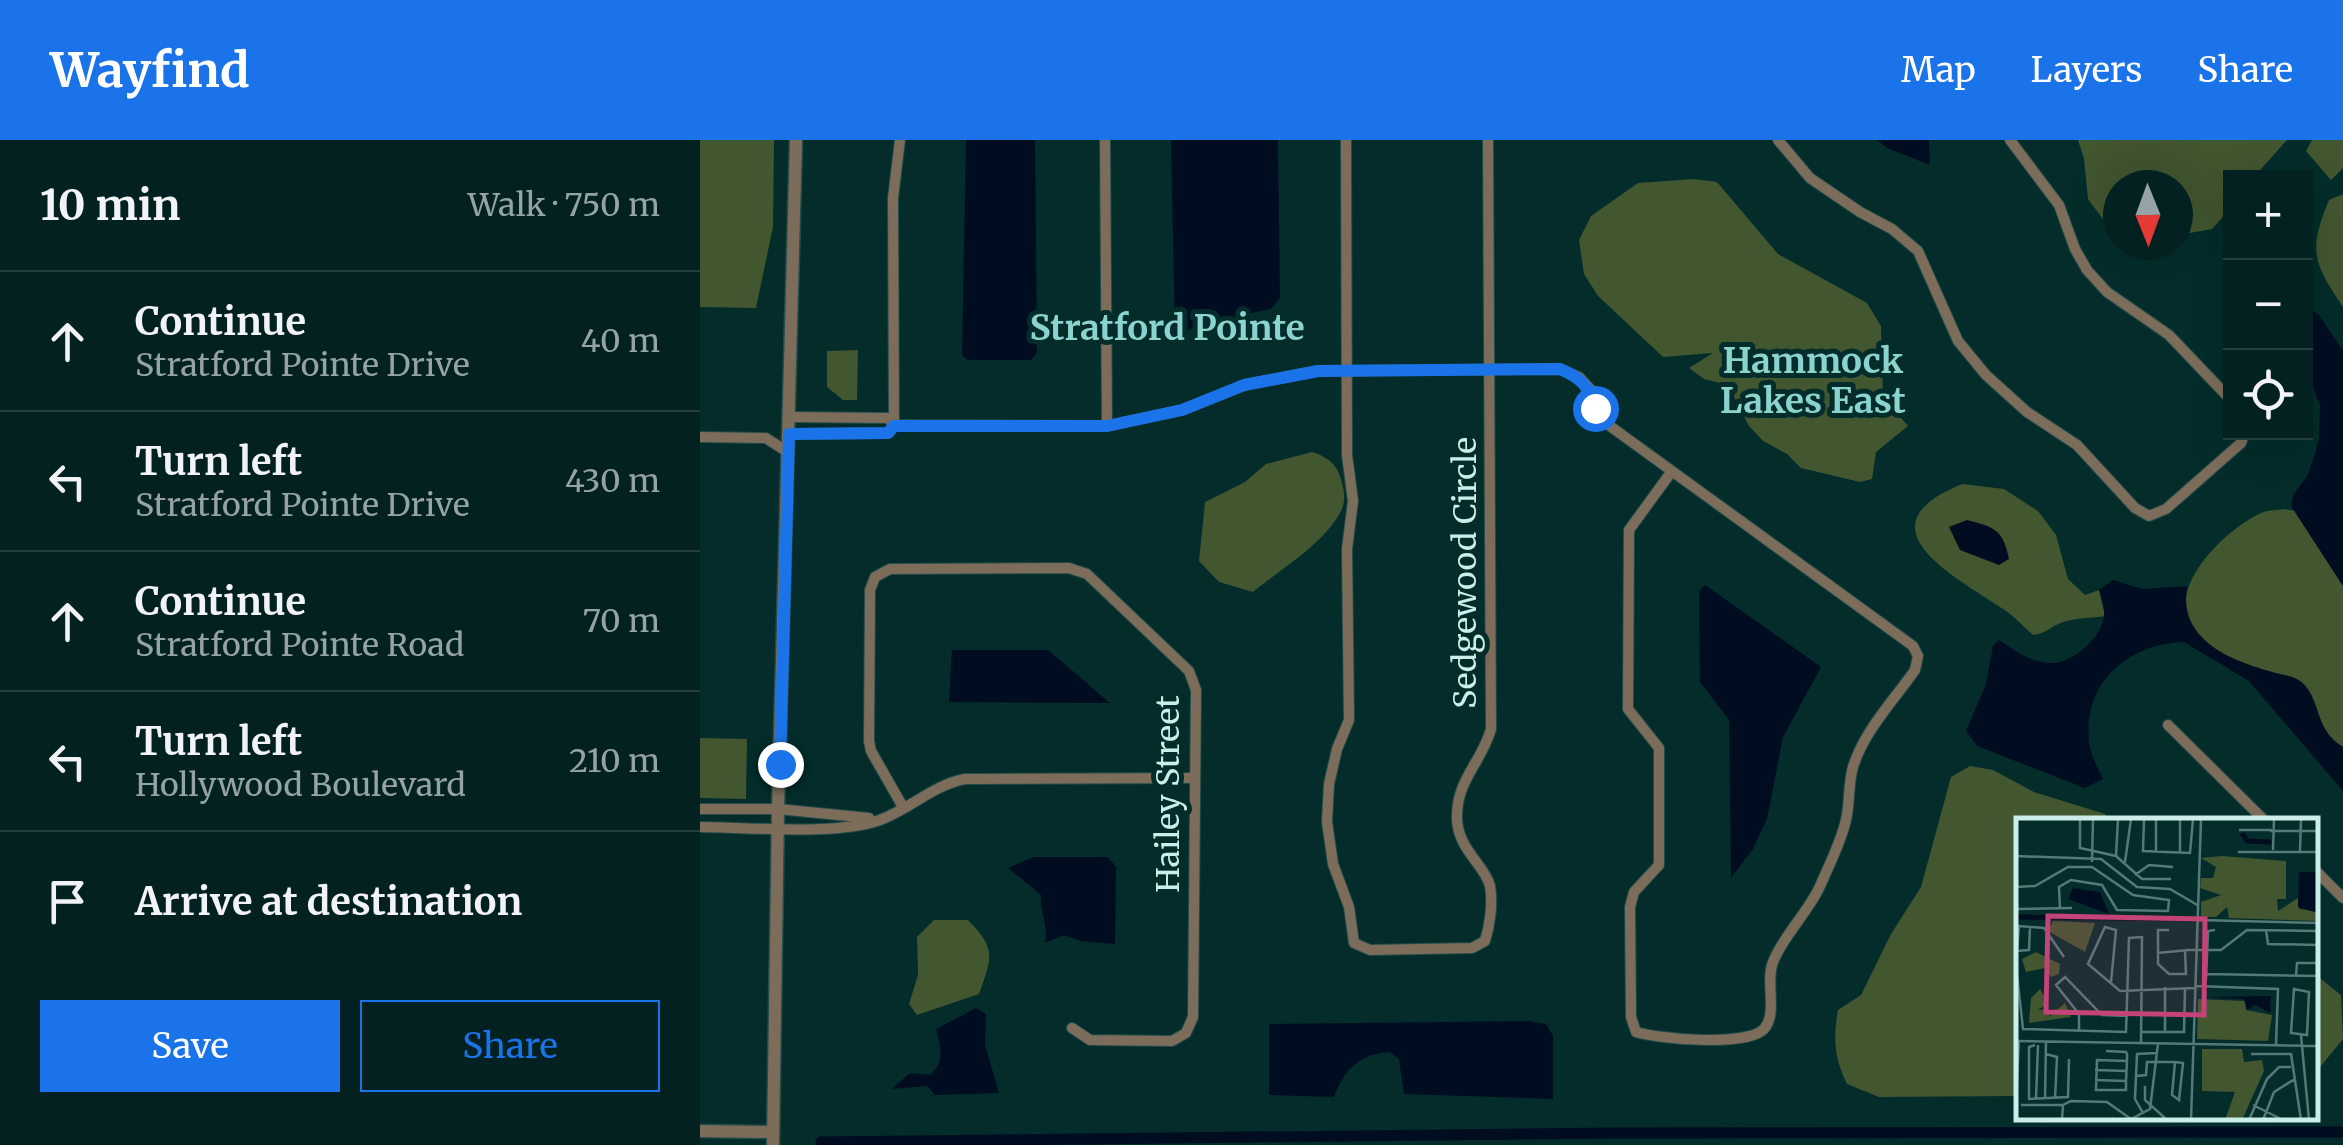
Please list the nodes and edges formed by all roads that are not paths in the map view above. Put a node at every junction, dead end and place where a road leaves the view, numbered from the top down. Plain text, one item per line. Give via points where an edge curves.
1 (796, 140) edge
2 (900, 140) edge
3 (1106, 140) edge
4 (1346, 140) edge
5 (1488, 140) edge
6 (1778, 140) edge
7 (2010, 140) edge
8 (1488, 370) junction
9 (1348, 371) junction
10 (2223, 392) edge
11 (790, 417) junction
12 (894, 426) junction
13 (1107, 426) junction
14 (789, 434) junction
15 (700, 438) edge
16 (2242, 440) edge
17 (789, 452) junction
18 (1672, 471) junction
19 (2168, 725) dead end
20 (1194, 778) junction
21 (903, 807) junction
22 (700, 808) edge
23 (778, 809) junction
24 (2262, 818) edge
25 (880, 820) junction
26 (700, 827) edge
27 (778, 828) junction
28 (2318, 873) edge
29 (2343, 898) edge
30 (1072, 1028) dead end
31 (700, 1131) edge
32 (773, 1139) edge

1 - 11 street
2 - 12 street via 893,198
3 - 13 street
4 - 9 street, Sedgewood Circle
5 - 8 street, Sedgewood Circle
6 - 16 street via 1810,178 1918,251 1958,341 1986,375 2077,445 2135,508 2149,516 2166,509
7 - 10 street via 2058,205 2087,270 2107,292 2169,334
8 - 9 street
8 - 9 street, Sedgewood Circle via 1490,729 1486,748 1464,777 1456,820 1490,883 1490,927 1485,941 1472,948 1370,950 1354,943 1350,932 1327,822 1333,767 1350,720
8 - 18 street via 1560,369 1579,377 1604,422
9 - 13 street via 1279,376 1182,410
11 - 12 street via 888,418
11 - 14 street
12 - 13 street
12 - 14 street via 888,433
14 - 17 street
15 - 17 street via 766,438
17 - 23 street
18 - 18 street via 1918,656 1862,744 1838,845 1816,895 1772,964 1765,1028 1746,1039 1653,1037 1636,1032 1631,1017 1630,906 1658,865 1659,748 1628,709 1629,530
19 - 24 street
20 - 21 street via 965,779
20 - 21 street, Hailey Street via 1196,690 1189,671 1088,574 1070,568 890,570 874,577 870,590 869,741
20 - 30 street, Hailey Street via 1193,1017 1186,1033 1172,1041 1090,1040
21 - 25 street
22 - 23 street
23 - 25 street
23 - 27 street
25 - 27 street
26 - 27 street
27 - 32 street
28 - 29 street
31 - 32 street

